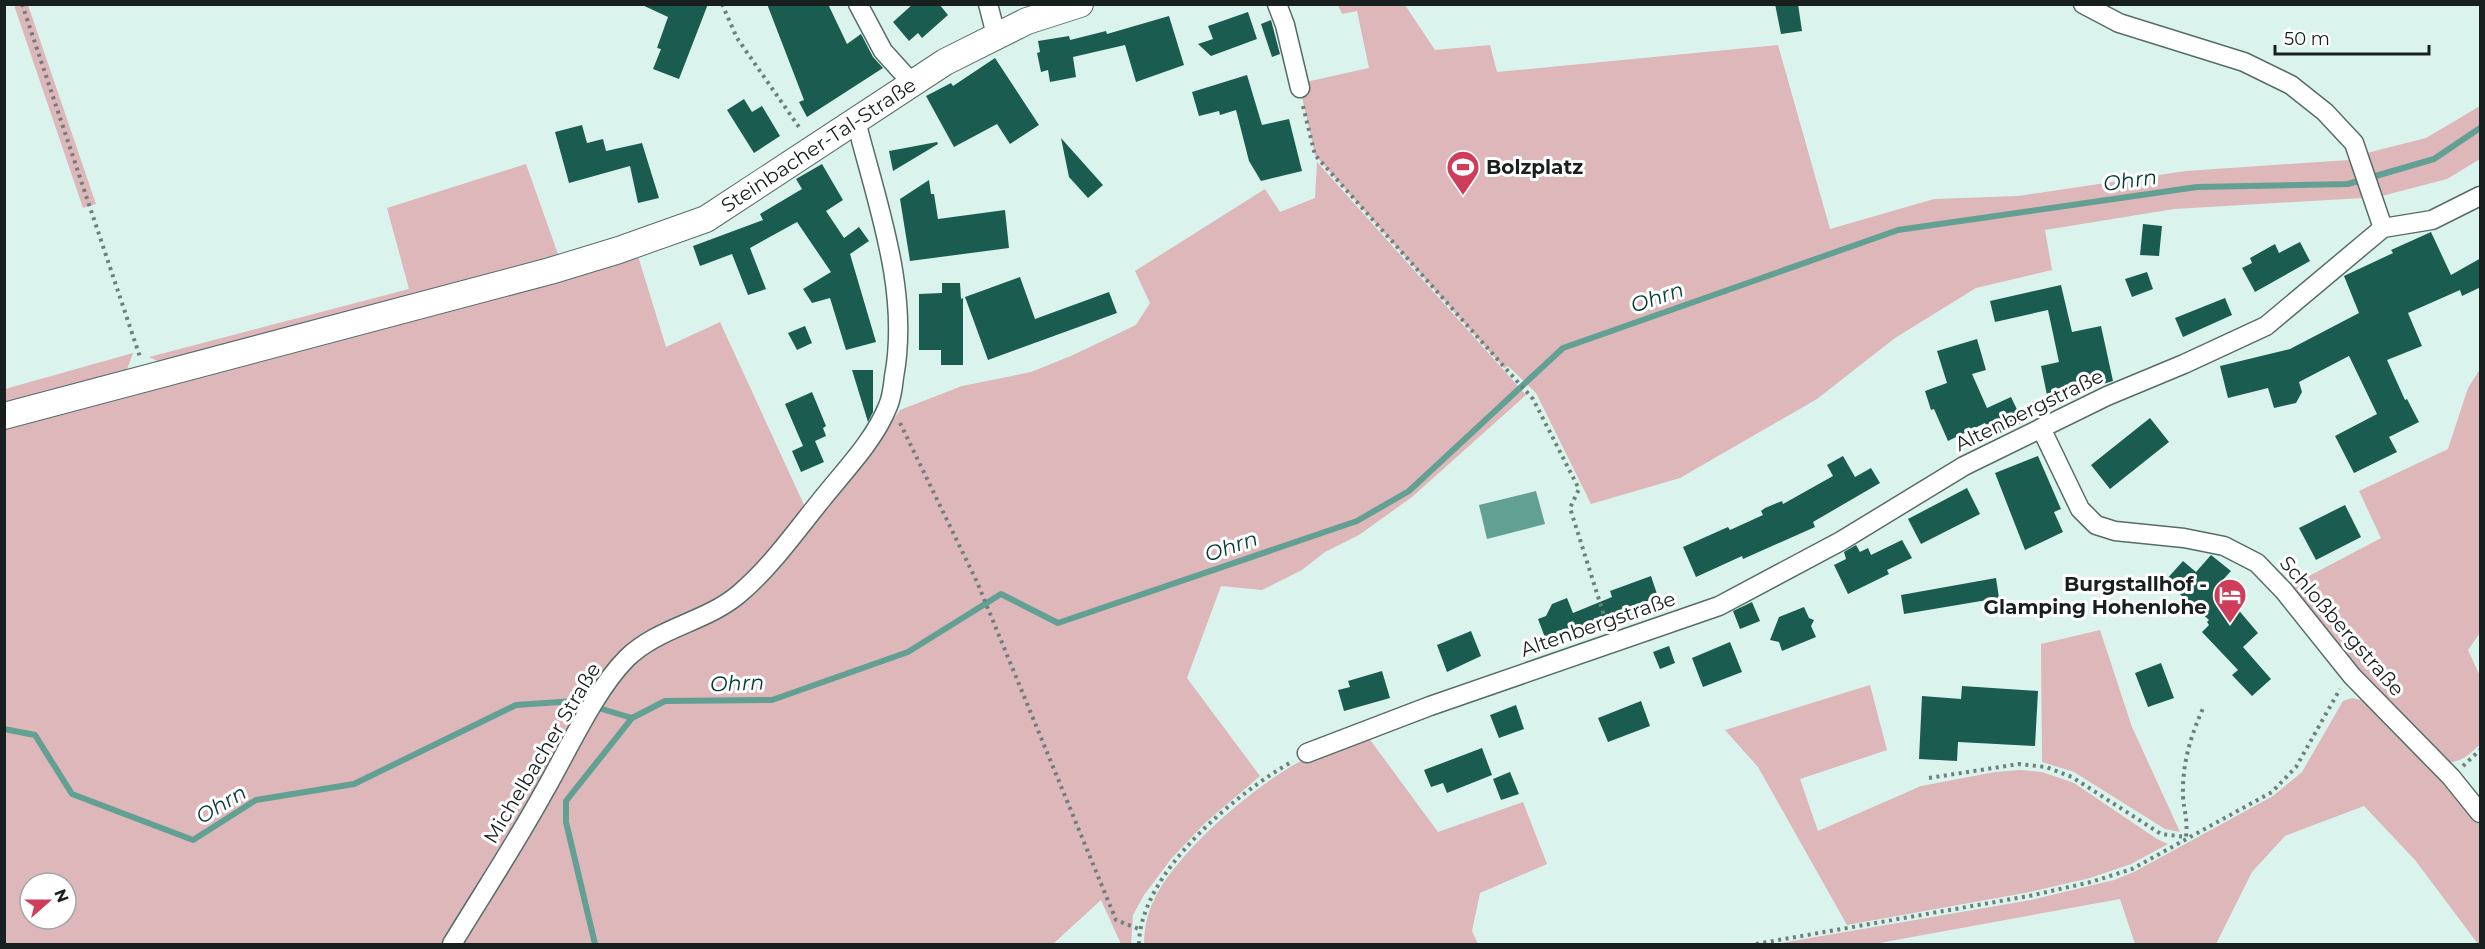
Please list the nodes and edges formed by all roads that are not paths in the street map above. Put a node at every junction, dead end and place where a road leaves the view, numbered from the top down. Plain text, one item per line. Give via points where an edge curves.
1 (858, 4) edge
2 (988, 4) edge
3 (1080, 4) edge
4 (1277, 4) edge
5 (2083, 4) edge
6 (996, 35) junction
7 (912, 83) junction
8 (1300, 88) road end
9 (856, 121) junction
10 (2481, 196) edge
11 (2383, 228) junction
12 (4, 416) edge
13 (2041, 428) junction
14 (1307, 753) road end
15 (2481, 813) edge
16 (452, 945) edge

1 - 7 street via 883,51
2 - 6 street
3 - 6 main road, Steinbacher-Tal-Straße
4 - 8 street
5 - 11 street via 2120,23 2244,62 2291,85 2325,112 2354,143
6 - 7 main road, Steinbacher-Tal-Straße
7 - 9 main road, Steinbacher-Tal-Straße
9 - 12 main road, Steinbacher-Tal-Straße via 706,219 619,250
9 - 16 street, Michelbacher Straße via 898,300 897,362 890,404 876,432 738,596 645,643 604,687
10 - 11 street via 2432,220
11 - 13 street, Altenbergstraße via 2266,326
13 - 14 street, Altenbergstraße via 1964,465 1841,541 1719,606
13 - 15 street, Schloßbergstraße via 2080,508 2096,525 2224,546 2257,563 2352,676

